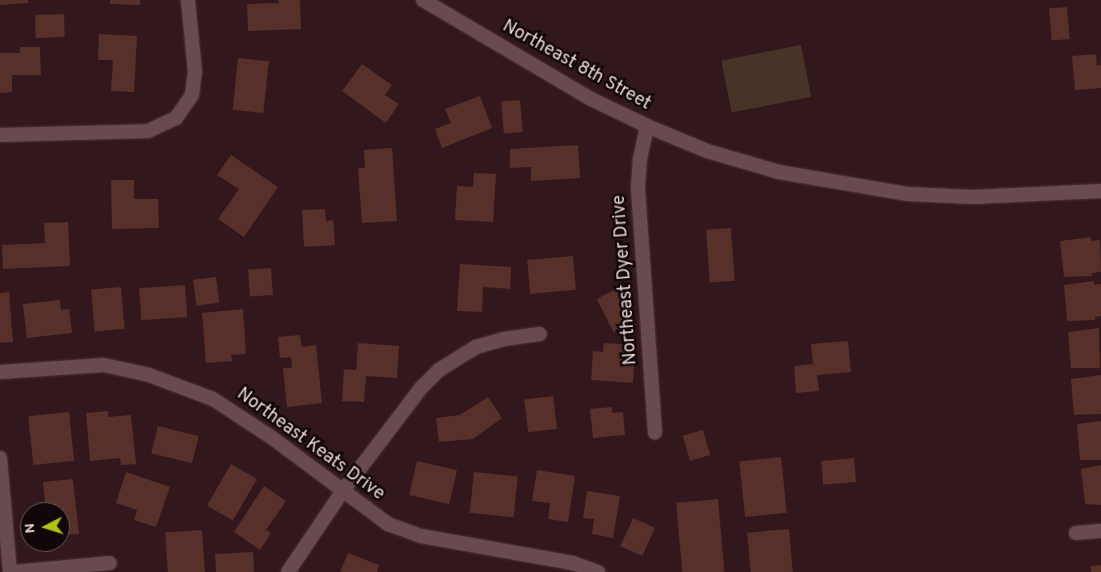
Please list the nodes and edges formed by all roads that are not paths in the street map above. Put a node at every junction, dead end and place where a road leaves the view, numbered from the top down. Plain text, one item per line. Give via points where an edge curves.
1 (188, 0) edge
2 (423, 0) edge
3 (646, 126) junction
4 (0, 135) edge
5 (1101, 191) edge
6 (540, 334) dead end
7 (0, 372) edge
8 (655, 432) dead end
9 (0, 458) edge
10 (342, 492) junction
11 (1101, 531) edge
12 (1076, 534) dead end
13 (110, 563) dead end
14 (12, 572) edge
15 (288, 572) edge
16 (598, 572) edge

1 - 4 street via 195,72 192,95 176,118 148,131
2 - 3 street, Northeast 8th Street via 591,99
3 - 5 street, Northeast 8th Street via 707,151 779,172 898,193 973,198
3 - 8 street, Northeast Dyer Drive via 638,189
6 - 10 street via 504,338 476,347 440,370 421,388
7 - 10 street, Northeast Keats Drive via 104,365 148,375 213,399 271,437
9 - 14 street
10 - 15 street
10 - 16 street, Northeast Keats Drive via 388,524 421,536 573,563
11 - 12 street
13 - 14 street

